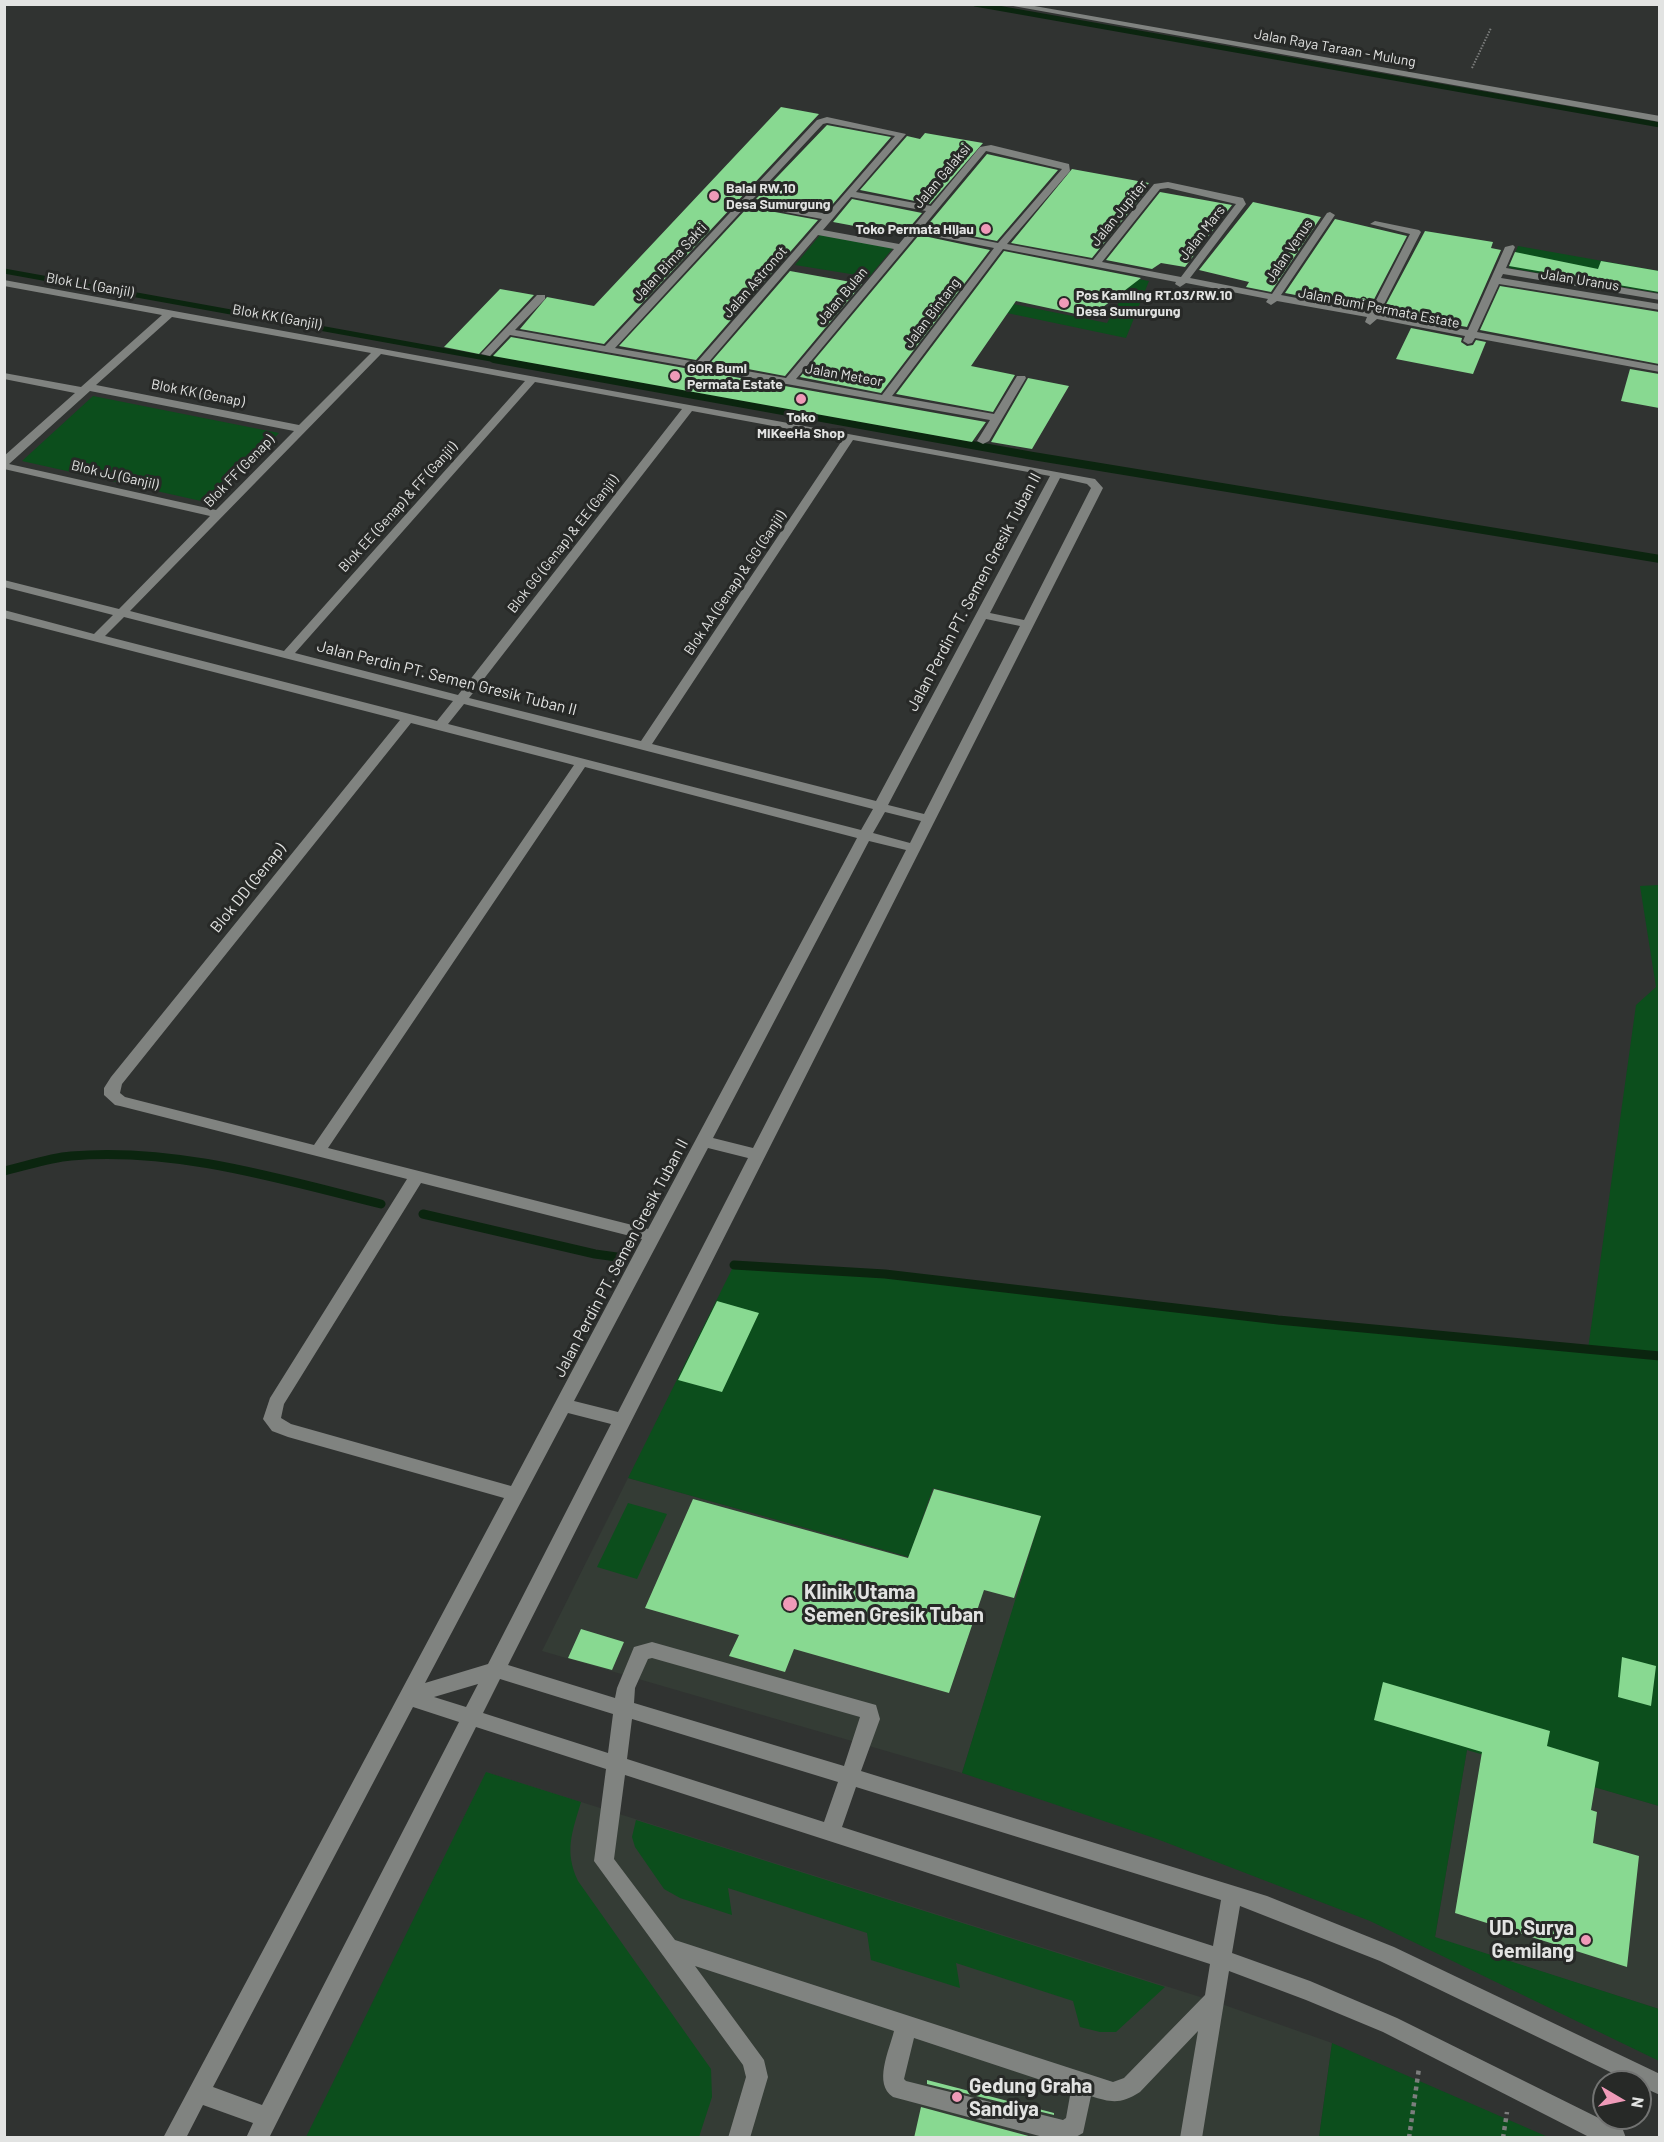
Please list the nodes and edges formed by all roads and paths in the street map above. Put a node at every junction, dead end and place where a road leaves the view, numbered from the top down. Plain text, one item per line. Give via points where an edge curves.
1 (1006, 4) edge
2 (1491, 28) dead end
3 (1465, 85) junction
4 (1659, 119) edge
5 (864, 126) joint
6 (1029, 157) joint
7 (1202, 192) joint
8 (851, 194) junction
9 (745, 202) junction
10 (933, 208) junction
11 (1330, 215) dead end
12 (830, 217) junction
13 (1375, 224) dead end
14 (915, 230) junction
15 (817, 232) junction
16 (1002, 246) junction
17 (901, 247) junction
18 (1510, 247) dead end
19 (1095, 264) junction
20 (1500, 270) junction
21 (1495, 280) junction
22 (1182, 282) junction
23 (4, 283) edge
24 (541, 297) dead end
25 (1659, 297) edge
26 (1273, 299) junction
27 (1659, 308) edge
28 (170, 313) junction
29 (1372, 319) junction
30 (508, 332) junction
31 (1470, 338) junction
32 (608, 349) junction
33 (378, 351) junction
34 (486, 354) dead end
35 (1605, 363) junction
36 (700, 365) junction
37 (1659, 369) edge
38 (1659, 375) edge
39 (4, 376) edge
40 (1021, 378) dead end
41 (532, 379) junction
42 (790, 380) junction
43 (86, 389) junction
44 (885, 398) junction
45 (689, 407) junction
46 (997, 418) junction
47 (302, 429) junction
48 (850, 436) junction
49 (982, 441) dead end
50 (4, 464) edge
51 (1058, 474) junction
52 (218, 514) junction
53 (4, 583) edge
54 (121, 613) junction
55 (4, 614) edge
56 (983, 615) junction
57 (1028, 624) junction
58 (97, 638) junction
59 (287, 655) junction
60 (460, 700) junction
61 (408, 718) junction
62 (440, 726) junction
63 (644, 746) junction
64 (582, 762) junction
65 (880, 807) junction
66 (929, 819) junction
67 (866, 835) junction
68 (914, 848) junction
69 (703, 1142) junction
70 (318, 1151) junction
71 (758, 1155) junction
72 (417, 1176) junction
73 (653, 1236) junction
74 (563, 1405) junction
75 (622, 1420) junction
76 (515, 1494) junction
77 (496, 1670) junction
78 (408, 1697) junction
79 (623, 1709) junction
80 (471, 1718) junction
81 (616, 1764) junction
82 (850, 1777) junction
83 (830, 1833) junction
84 (1232, 1893) junction
85 (668, 1947) junction
86 (1221, 1958) junction
87 (1214, 2001) junction
88 (906, 2026) junction
89 (1423, 2041) junction
90 (1083, 2085) junction
91 (1659, 2085) edge
92 (198, 2092) junction
93 (267, 2118) junction
94 (174, 2138) edge
95 (257, 2138) edge
96 (739, 2138) edge
97 (1191, 2138) edge
98 (1409, 2138) edge
99 (1615, 2138) edge

1 - 3 street, Jalan Raya Taraan - Mulung
2 - 3 path
3 - 4 street, Jalan Raya Taraan - Mulung
5 - 8 street, Jalan Astronot via 902,136
5 - 9 street, Jalan Bima Sakti via 820,122
6 - 10 street, Jalan Galaksi via 984,149
6 - 16 street, Jalan Bintang via 1067,169
7 - 19 street, Jalan Jupiter via 1156,186
7 - 22 street, Jalan Mars via 1242,202
8 - 10 street
8 - 12 street, Jalan Astronot
9 - 12 street
9 - 32 street, Jalan Bima Sakti
10 - 14 street, Jalan Galaksi
11 - 26 street, Jalan Venus
12 - 15 street, Jalan Astronot
13 - 29 street via 1416,232
14 - 16 street, Jalan Bumi Permata Estate
14 - 17 street, Jalan Bulan
15 - 17 street
15 - 36 street, Jalan Astronot
16 - 19 street, Jalan Bumi Permata Estate
16 - 44 street, Jalan Bintang
17 - 42 street, Jalan Bulan
18 - 20 street
19 - 22 street, Jalan Bumi Permata Estate via 1109,271
20 - 21 street
20 - 25 street, Jalan Uranus
21 - 27 street, Jalan Uranus
21 - 31 street
22 - 26 street, Jalan Bumi Permata Estate
23 - 28 street, Blok LL (Ganjil)
24 - 30 street
26 - 29 street, Jalan Bumi Permata Estate
28 - 33 street, Blok KK (Ganjil)
28 - 43 street
29 - 31 street, Jalan Bumi Permata Estate
30 - 32 street, Jalan Meteor
30 - 34 street
31 - 35 street, Jalan Bumi Permata Estate
32 - 36 street, Jalan Meteor
33 - 41 street, Blok KK (Ganjil)
33 - 47 street, Blok FF (Genap)
35 - 37 street, Jalan Bumi Permata Estate
35 - 38 street, Jalan Bumi Permata Estate
36 - 42 street, Jalan Meteor
39 - 43 street, Blok KK (Genap)
40 - 46 street
41 - 45 street, Blok KK (Ganjil)
41 - 59 street, Blok EE (Genap) & FF (Ganjil)
42 - 44 street, Jalan Meteor
43 - 47 street, Blok KK (Genap)
43 - 50 street
44 - 46 street, Jalan Meteor
45 - 48 street, Blok KK (Ganjil)
45 - 60 street, Blok GG (Genap) & EE (Ganjil)
46 - 49 street
47 - 52 street, Blok FF (Genap)
48 - 51 street, Blok KK (Ganjil)
48 - 63 street, Blok AA (Genap) & GG (Ganjil)
50 - 52 street, Blok JJ (Ganjil)
51 - 56 street, Jalan Perdin PT. Semen Gresik Tuban II
51 - 57 street, Jalan Perdin PT. Semen Gresik Tuban II via 1091,481 1096,489
52 - 54 street, Blok FF (Genap)
53 - 54 street, Jalan Perdin PT. Semen Gresik Tuban II
54 - 58 street, Blok FF (Genap)
54 - 59 street, Jalan Perdin PT. Semen Gresik Tuban II
55 - 58 street
56 - 57 street
56 - 65 street, Jalan Perdin PT. Semen Gresik Tuban II
57 - 66 street, Jalan Perdin PT. Semen Gresik Tuban II
58 - 61 street
59 - 60 street, Jalan Perdin PT. Semen Gresik Tuban II
60 - 62 street, Blok GG (Genap) & EE (Ganjil)
60 - 63 street, Jalan Perdin PT. Semen Gresik Tuban II
61 - 62 street
61 - 70 street, Blok DD (Genap) via 111,1090 120,1101
62 - 64 street
63 - 65 street, Jalan Perdin PT. Semen Gresik Tuban II
64 - 67 street
64 - 70 street
65 - 66 street, Jalan Perdin PT. Semen Gresik Tuban II
65 - 67 street, Jalan Perdin PT. Semen Gresik Tuban II
66 - 68 street, Jalan Perdin PT. Semen Gresik Tuban II
67 - 68 street
67 - 69 street, Jalan Perdin PT. Semen Gresik Tuban II
68 - 71 street, Jalan Perdin PT. Semen Gresik Tuban II
69 - 71 street
69 - 73 street, Jalan Perdin PT. Semen Gresik Tuban II
70 - 72 street
71 - 75 street, Jalan Perdin PT. Semen Gresik Tuban II
72 - 73 street
72 - 76 street via 271,1417 282,1429
73 - 74 street, Jalan Perdin PT. Semen Gresik Tuban II
74 - 75 street
74 - 76 street, Jalan Perdin PT. Semen Gresik Tuban II
75 - 77 street, Jalan Perdin PT. Semen Gresik Tuban II
76 - 78 street, Jalan Perdin PT. Semen Gresik Tuban II
77 - 78 street
77 - 79 street
77 - 80 street, Jalan Perdin PT. Semen Gresik Tuban II
78 - 80 street
78 - 92 street, Jalan Perdin PT. Semen Gresik Tuban II
79 - 81 street
79 - 82 street
79 - 82 street via 630,1676 640,1654 648,1650 861,1707 871,1717
80 - 81 street
80 - 93 street, Jalan Perdin PT. Semen Gresik Tuban II
81 - 83 street
81 - 85 street via 604,1861
82 - 83 street
82 - 84 street
83 - 86 street
84 - 86 street
84 - 91 street via 1387,1954
85 - 88 street
85 - 96 street via 755,2065 755,2084
86 - 87 street
86 - 89 street via 1341,2004
87 - 90 street via 1128,2088 1113,2093
87 - 97 street
88 - 90 street
88 - 90 street via 893,2080 901,2090 1064,2131 1075,2125
89 - 98 path
89 - 99 street
92 - 93 street
92 - 94 street, Jalan Perdin PT. Semen Gresik Tuban II
93 - 95 street, Jalan Perdin PT. Semen Gresik Tuban II

